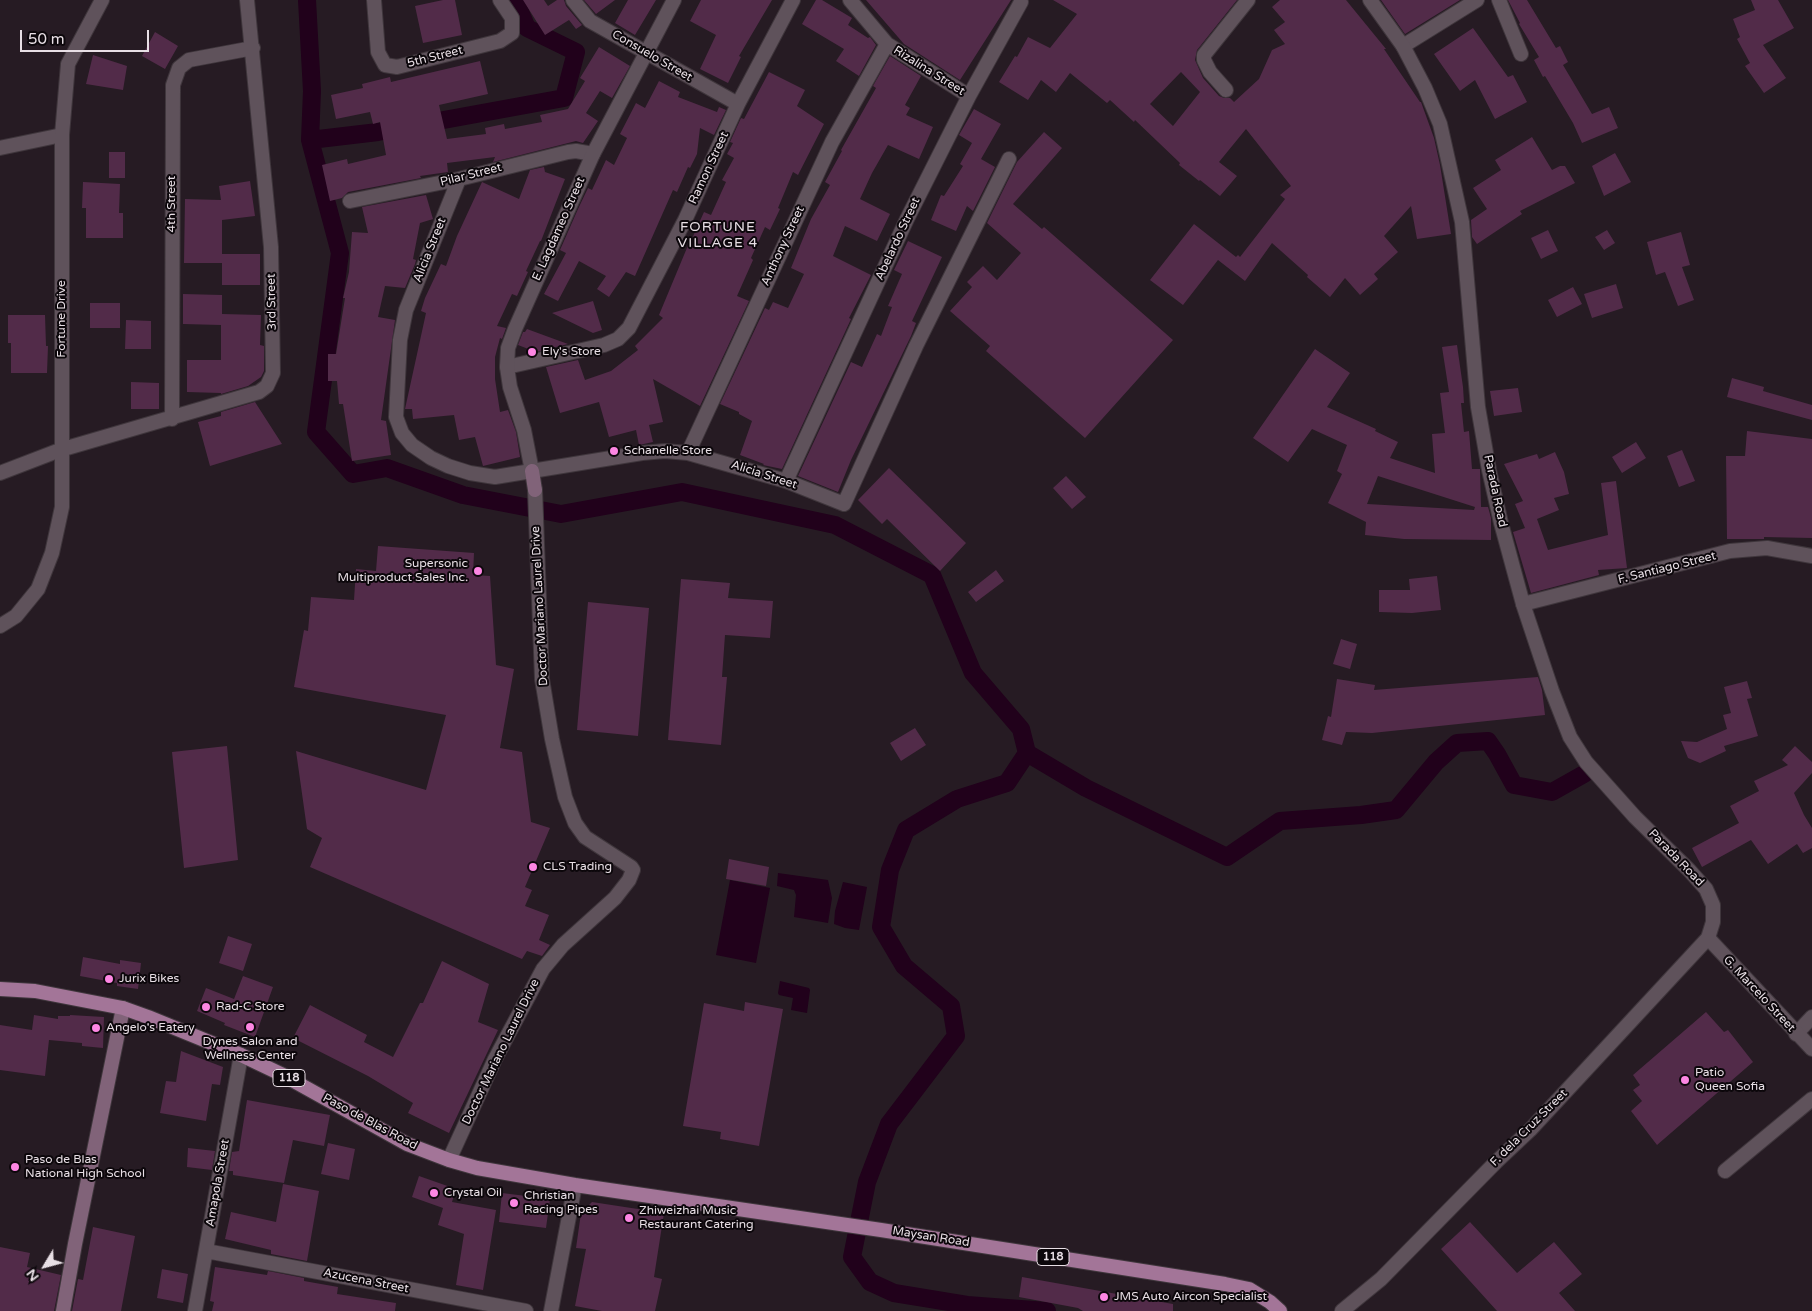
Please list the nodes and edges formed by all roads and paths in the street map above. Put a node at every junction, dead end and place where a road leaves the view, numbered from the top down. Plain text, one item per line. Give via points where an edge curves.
1 (102, 0) edge
2 (247, 0) edge
3 (374, 0) edge
4 (500, 0) edge
5 (573, 0) edge
6 (674, 0) edge
7 (793, 0) edge
8 (850, 0) edge
9 (1248, 0) edge
10 (1370, 0) edge
11 (1477, 0) edge
12 (1499, 0) edge
13 (1021, 2) dead end
14 (887, 44) junction
15 (1403, 46) junction
16 (253, 48) junction
17 (646, 53) junction
18 (1521, 54) dead end
19 (1226, 90) dead end
20 (969, 96) junction
21 (738, 104) junction
22 (62, 135) junction
23 (0, 148) edge
24 (593, 154) junction
25 (1009, 159) dead end
26 (459, 179) junction
27 (350, 201) dead end
28 (507, 367) junction
29 (172, 419) junction
30 (60, 450) junction
31 (688, 453) junction
32 (532, 471) junction
33 (0, 473) edge
34 (786, 481) junction
35 (535, 490) joint
36 (1812, 556) edge
37 (1523, 604) junction
38 (0, 626) edge
39 (1708, 938) junction
40 (0, 989) edge
41 (123, 1008) junction
42 (1812, 1017) edge
43 (1796, 1034) junction
44 (1812, 1049) edge
45 (241, 1055) junction
46 (1812, 1099) edge
47 (449, 1160) junction
48 (1725, 1171) dead end
49 (574, 1185) junction
50 (206, 1251) junction
51 (63, 1311) edge
52 (195, 1311) edge
53 (526, 1311) edge
54 (551, 1311) edge
55 (1280, 1311) edge
56 (1342, 1311) edge

1 - 22 street, Fortune Drive via 68,64
2 - 16 street, 3rd Street
3 - 4 street, 5th Street via 378,52 385,65 397,67 500,41 512,33 512,18
5 - 17 street, Consuelo Street via 590,21
6 - 17 street, E. Lagdameo Street
7 - 21 street, Ramon Street
8 - 14 street, Rizalina Street
9 - 19 street via 1204,55 1210,72
10 - 15 street, Parada Road
11 - 15 street
12 - 18 street
13 - 20 street, Abelardo Street
14 - 20 street, Rizalina Street
14 - 31 street, Anthony Street via 832,142
15 - 37 street, Parada Road via 1426,88 1440,124 1451,169 1462,222 1478,406 1501,523
16 - 29 street, 4th Street via 189,60 179,68 173,85
16 - 29 street, 3rd Street via 271,247 274,373 267,386 259,392
17 - 21 street, Consuelo Street
17 - 24 street, E. Lagdameo Street
20 - 34 street, Abelardo Street via 907,219
21 - 28 street, Ramon Street via 629,328 618,339 604,345
22 - 23 street
22 - 30 street, Fortune Drive
24 - 26 street, Pilar Street via 568,152
24 - 28 street, E. Lagdameo Street via 514,329
25 - 34 street, Alicia Street via 916,346 844,504
26 - 27 street, Pilar Street
26 - 32 street, Alicia Street via 406,310 400,340 396,417 402,433 412,445 448,466 495,477
28 - 32 street, E. Lagdameo Street
29 - 30 street, 3rd Street
30 - 33 street, 3rd Street
30 - 38 street, Fortune Drive via 62,507 52,553 38,589 16,616
31 - 32 street, Alicia Street via 642,453
31 - 34 street, Alicia Street
32 - 35 main road, Doctor Mariano Laurel Drive
35 - 47 street, Doctor Mariano Laurel Drive via 542,679 565,797 575,823 585,837 631,867 632,874 615,898 563,945 543,969 495,1059
36 - 37 street, F. Santiago Street via 1767,548 1730,551
37 - 39 street, Parada Road via 1570,737 1610,790 1706,889 1713,905 1714,922
39 - 43 street, G. Marcelo Street
39 - 56 street, F. dela Cruz Street via 1530,1130 1381,1279
40 - 41 main road, Paso de Blas Road / 118 via 35,991
41 - 45 main road, Paso de Blas Road / 118
41 - 51 main road
42 - 43 street
43 - 44 street, G. Marcelo Street
45 - 47 main road, Paso de Blas Road / 118 via 407,1144
45 - 50 street, Amapola Street
46 - 48 street
47 - 49 main road, Paso de Blas Road / 118
49 - 54 street
49 - 55 main road, Maysan Road / 118 via 1225,1284 1249,1290
50 - 52 street, Amapola Street
50 - 53 street, Azucena Street

